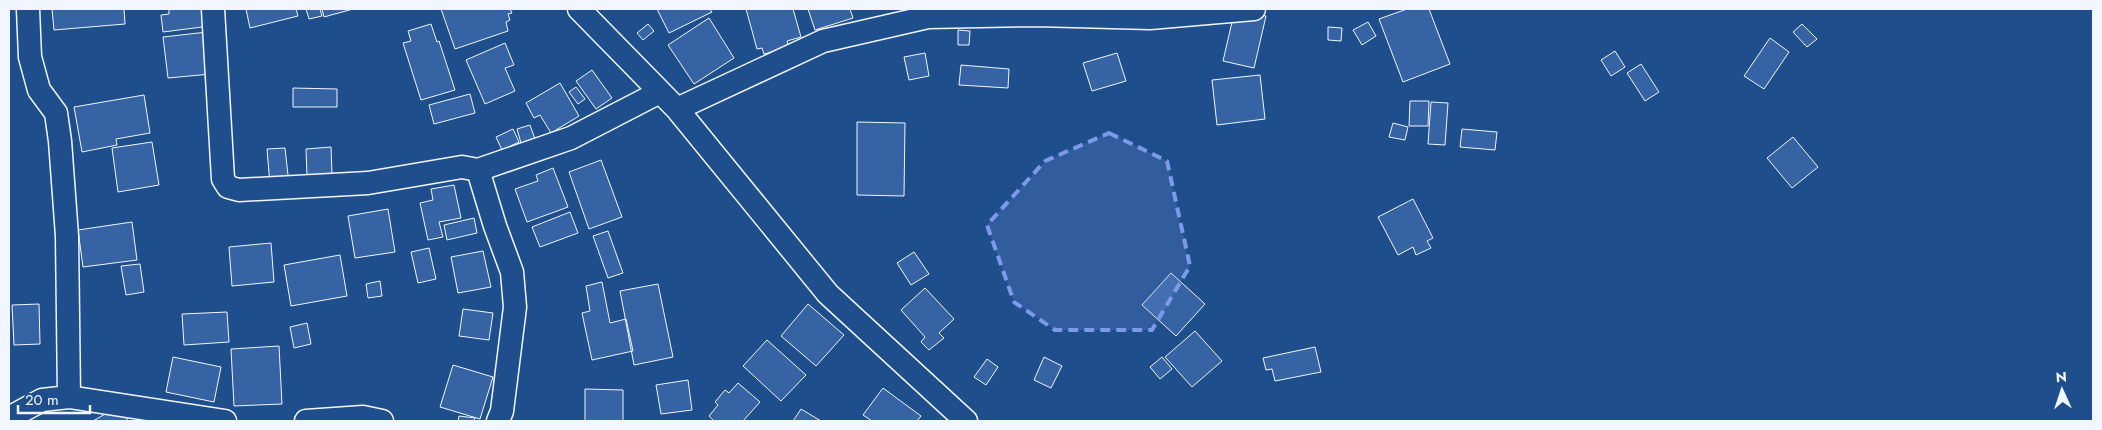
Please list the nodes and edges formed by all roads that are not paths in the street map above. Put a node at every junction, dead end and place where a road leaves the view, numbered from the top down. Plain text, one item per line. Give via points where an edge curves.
1 (28, 9) edge
2 (213, 9) edge
3 (579, 9) edge
4 (1254, 9) edge
5 (1036, 12) edge
6 (1151, 13) edge
7 (660, 92) junction
8 (677, 109) junction
9 (478, 170) junction
10 (69, 397) junction
11 (9, 418) edge
12 (226, 421) edge
13 (306, 421) edge
14 (382, 421) edge
15 (498, 421) edge
16 (965, 421) edge

1 - 10 street via 30,57 39,90 56,112 60,141 67,236
2 - 9 street via 223,179 228,187 239,190 368,183 462,167
3 - 7 street
4 - 6 street
5 - 6 street
5 - 8 street via 928,17 823,41
7 - 8 street
7 - 9 street via 571,138
8 - 16 street via 828,294
9 - 15 street via 512,272 515,307
10 - 11 street via 42,400
10 - 12 street
13 - 14 street via 363,417

